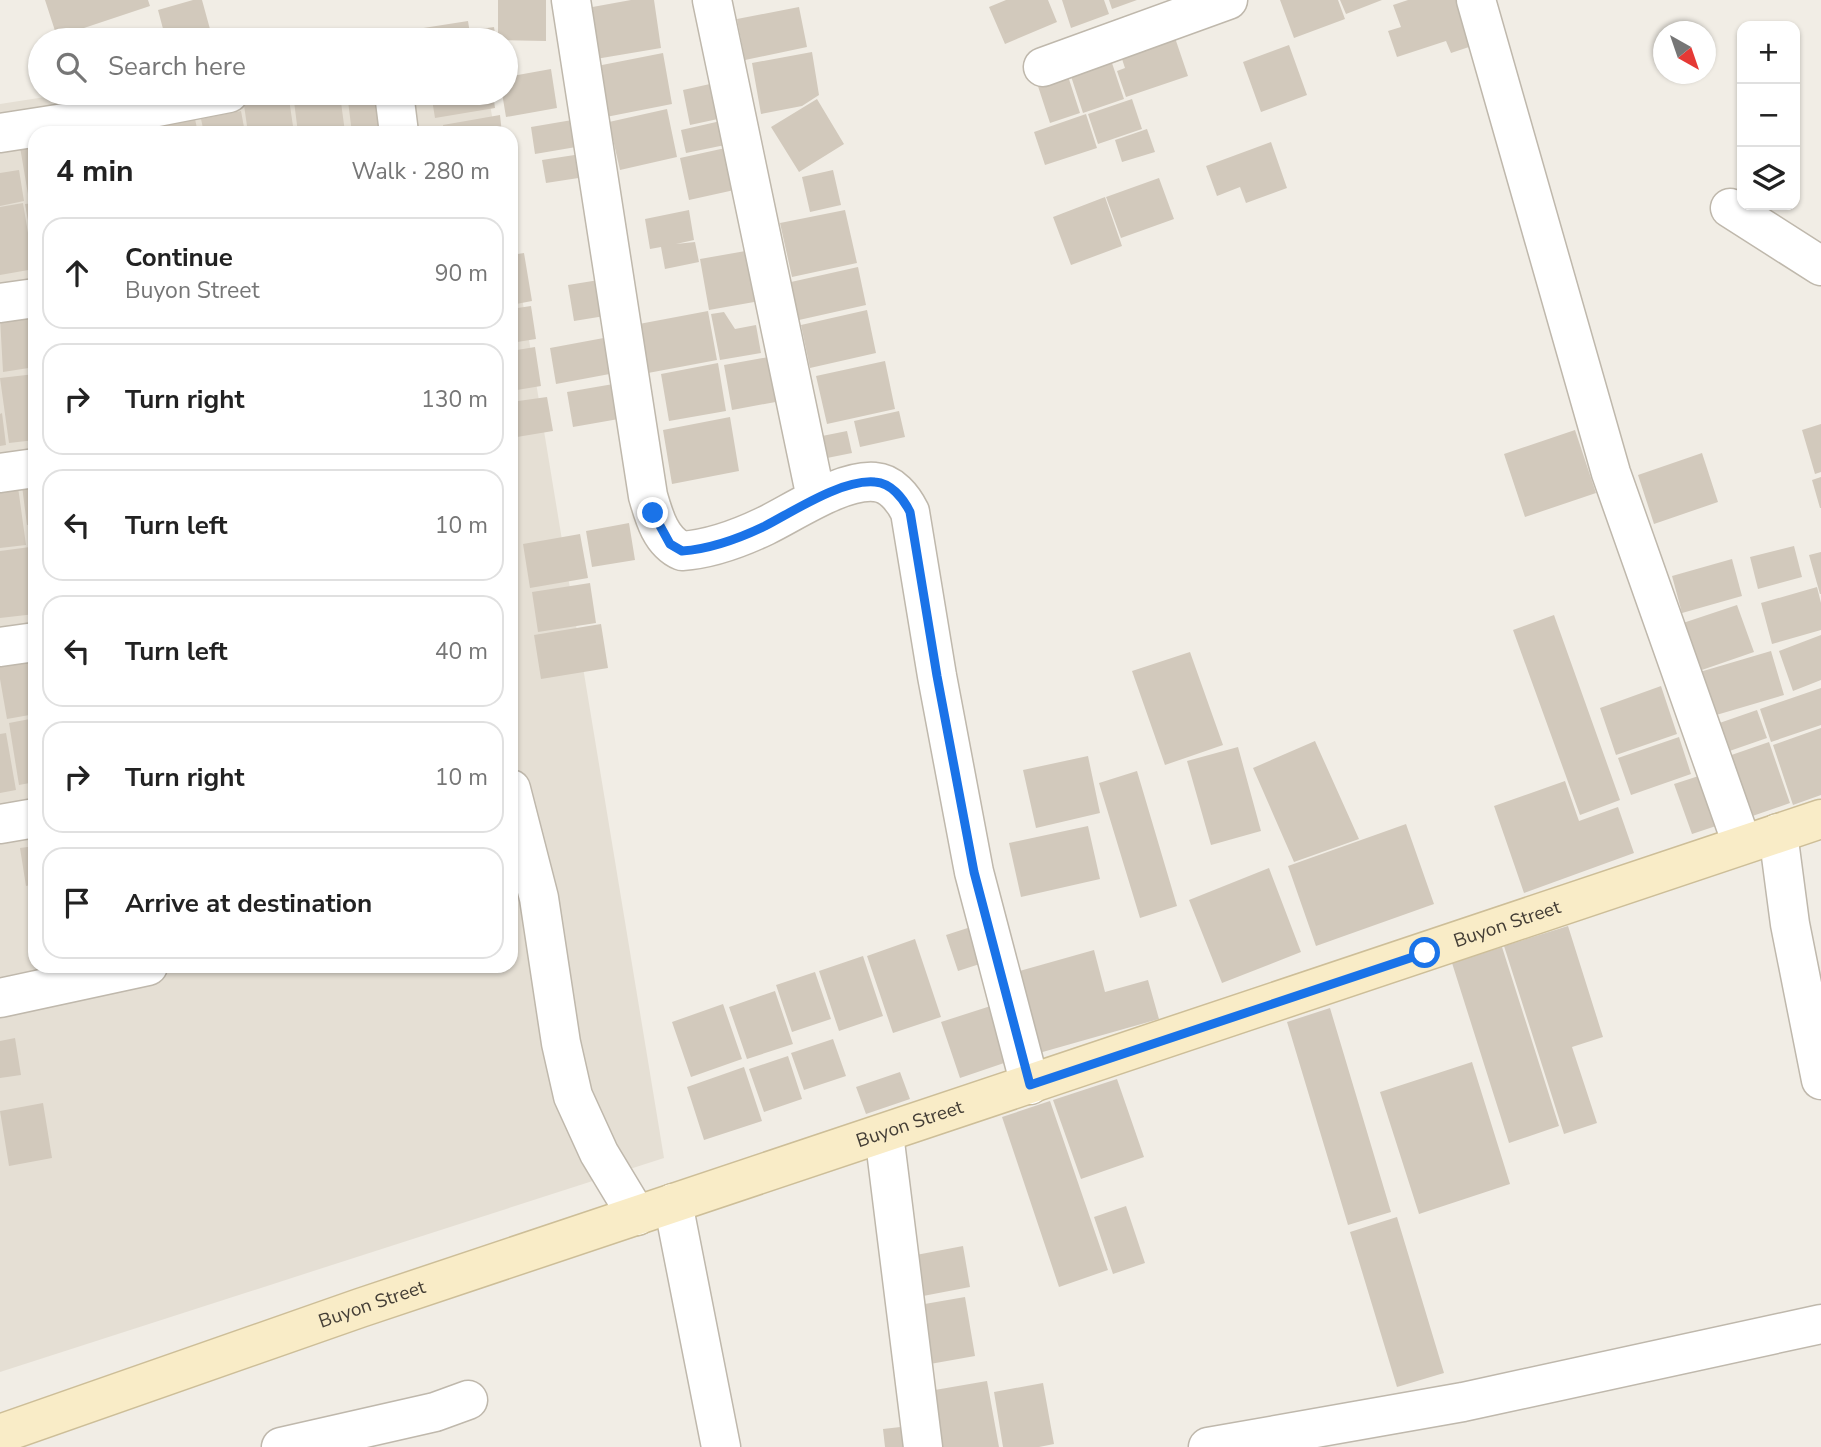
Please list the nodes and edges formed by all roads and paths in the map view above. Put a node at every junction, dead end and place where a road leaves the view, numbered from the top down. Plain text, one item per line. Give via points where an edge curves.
1 (571, 0) edge
2 (712, 0) edge
3 (1228, 0) edge
4 (1476, 0) edge
5 (1043, 66) dead end
6 (164, 105) edge
7 (396, 105) edge
8 (43, 126) edge
9 (398, 126) edge
10 (28, 128) edge
11 (0, 133) edge
12 (1730, 208) dead end
13 (1821, 266) edge
14 (28, 299) edge
15 (0, 303) edge
16 (28, 469) edge
17 (0, 473) edge
18 (816, 498) junction
19 (28, 643) edge
20 (0, 647) edge
21 (28, 819) edge
22 (1821, 819) edge
23 (0, 824) edge
24 (1777, 833) junction
25 (1742, 845) junction
26 (518, 846) edge
27 (525, 904) edge
28 (116, 973) edge
29 (0, 998) edge
30 (1821, 1080) edge
31 (1030, 1085) junction
32 (884, 1134) junction
33 (673, 1203) junction
34 (637, 1216) junction
35 (1821, 1324) edge
36 (467, 1400) dead end
37 (0, 1434) edge
38 (281, 1447) edge
39 (721, 1447) edge
40 (923, 1447) edge
41 (1208, 1447) edge

1 - 18 street via 648,496 659,527 676,548 694,550 763,527
2 - 18 street
3 - 5 street
4 - 25 street via 1611,473
6 - 8 street
7 - 9 street
10 - 11 street
12 - 13 street
14 - 15 street
16 - 17 street
18 - 31 street via 862,481 878,482 894,490 910,512 974,872
19 - 20 street
21 - 23 street
22 - 24 main road, Buyon Street
24 - 25 main road, Buyon Street
24 - 30 street
25 - 31 main road, Buyon Street
26 - 27 street
27 - 34 street via 573,1096 599,1153
28 - 29 street
31 - 32 main road, Buyon Street
32 - 33 main road, Buyon Street
32 - 40 street
33 - 34 main road, Buyon Street
33 - 39 street
34 - 37 main road, Buyon Street
35 - 41 street via 1464,1402
36 - 38 street via 435,1412

